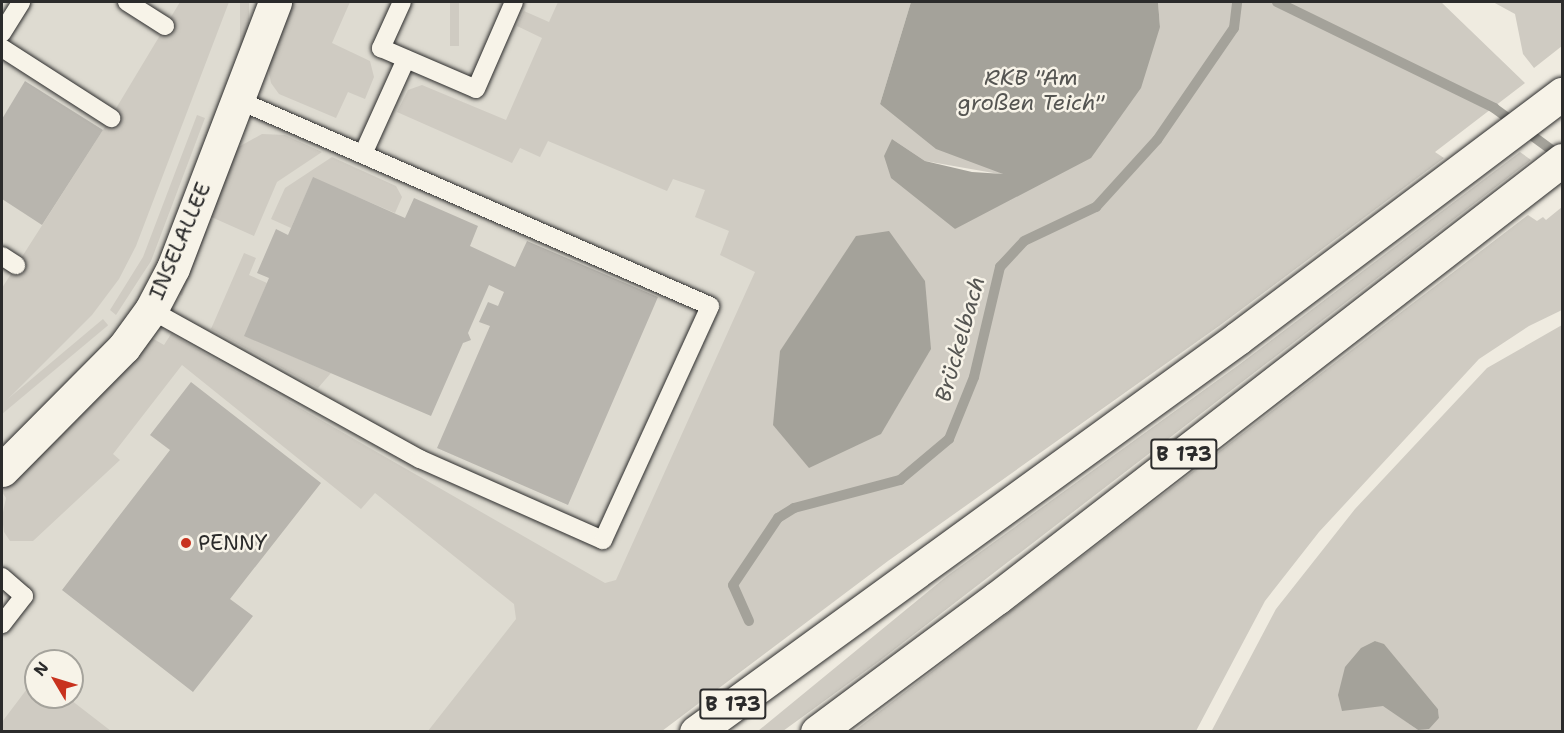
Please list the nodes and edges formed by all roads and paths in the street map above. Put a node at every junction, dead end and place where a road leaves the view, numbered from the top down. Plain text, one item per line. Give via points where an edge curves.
1 (21, 2) edge
2 (127, 2) edge
3 (275, 2) edge
4 (402, 2) edge
5 (514, 2) edge
6 (165, 26) dead end
7 (2, 33) edge
8 (2, 48) edge
9 (406, 59) junction
10 (1563, 94) edge
11 (238, 100) junction
12 (111, 118) dead end
13 (363, 154) junction
14 (1555, 166) edge
15 (151, 310) junction
16 (2, 470) edge
17 (2, 577) edge
18 (2, 624) edge
19 (696, 732) edge
20 (817, 732) edge

1 - 7 lane
2 - 6 lane
3 - 11 main road, INSELALLEE
4 - 9 lane via 381,48
5 - 9 lane via 476,89
8 - 12 lane
9 - 13 lane
10 - 19 main road, B 173 via 1238,338
11 - 13 lane
11 - 15 main road, INSELALLEE via 173,268
13 - 15 lane via 710,306 603,540 420,459
14 - 20 main road, B 173 via 997,598
15 - 16 main road, INSELALLEE via 123,347
17 - 18 lane via 24,596

